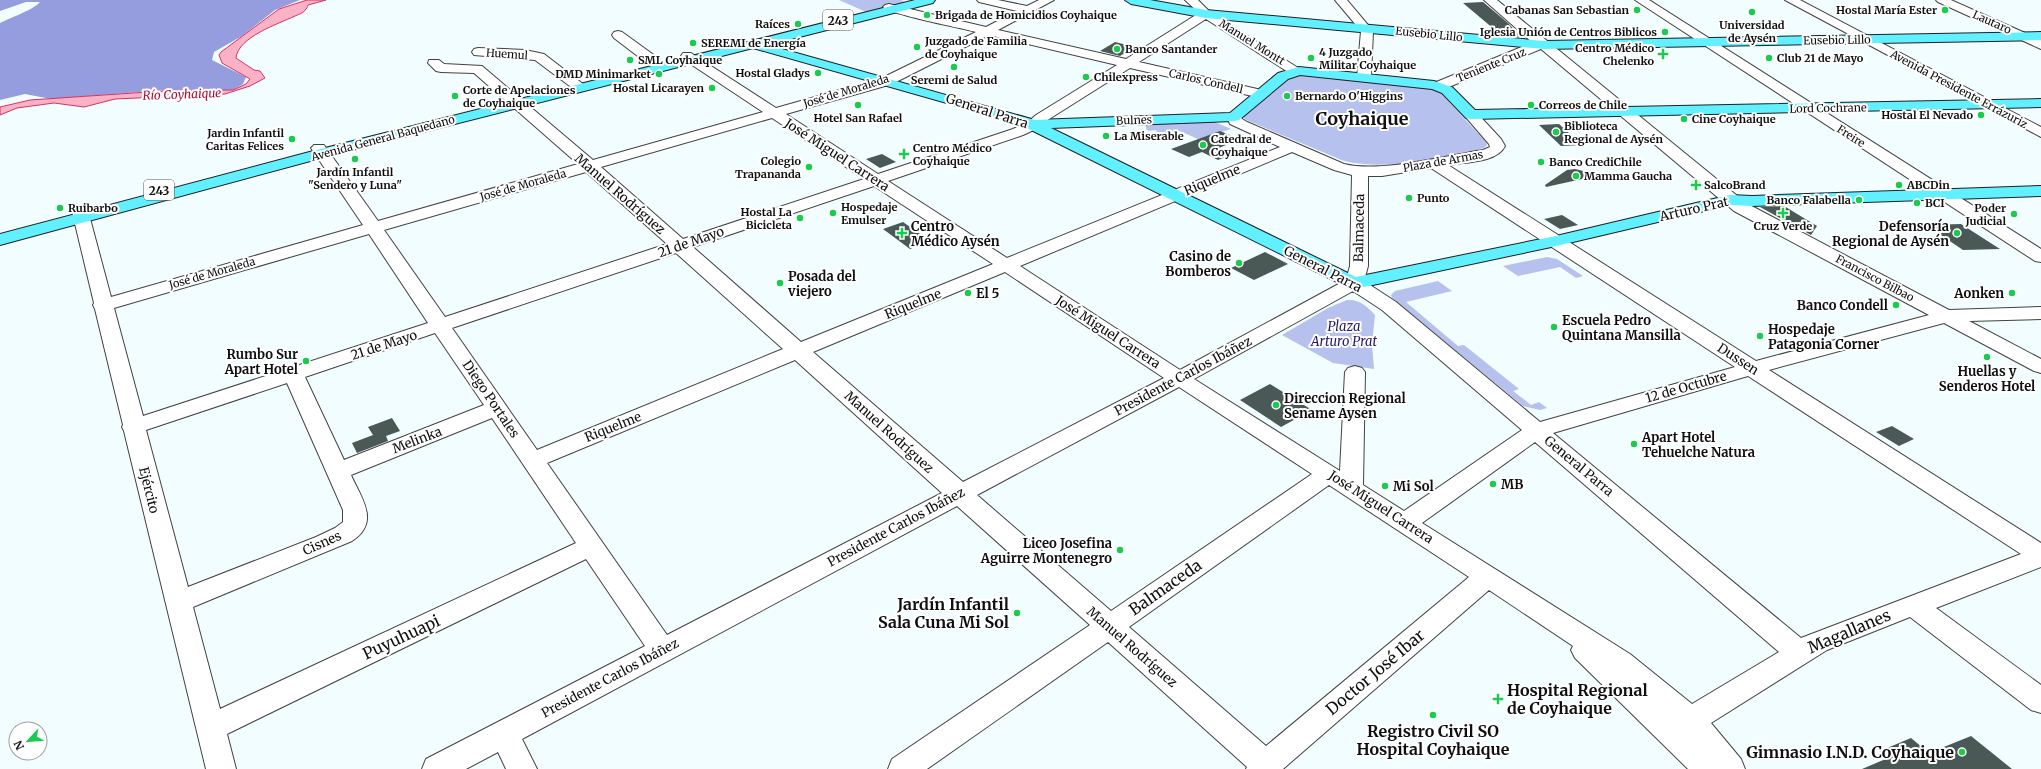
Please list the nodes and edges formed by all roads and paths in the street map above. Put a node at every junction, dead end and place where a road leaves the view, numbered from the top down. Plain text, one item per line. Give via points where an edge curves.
1 (916, 0) edge
2 (929, 0) edge
3 (983, 0) edge
4 (1048, 0) edge
5 (1131, 0) edge
6 (1191, 0) edge
7 (1341, 0) edge
8 (1490, 0) edge
9 (1641, 0) edge
10 (1792, 0) edge
11 (1942, 0) edge
12 (892, 8) junction
13 (1028, 10) junction
14 (1206, 14) junction
15 (1365, 28) junction
16 (987, 31) junction
17 (618, 35) dead end
18 (2023, 36) junction
19 (2041, 36) edge
20 (1866, 40) junction
21 (757, 41) junction
22 (1706, 42) junction
23 (1544, 45) junction
24 (2041, 45) edge
25 (478, 52) dead end
26 (689, 58) junction
27 (434, 62) dead end
28 (1128, 63) junction
29 (657, 64) junction
30 (1296, 71) junction
31 (1364, 77) junction
32 (887, 81) junction
33 (576, 84) junction
34 (1439, 86) junction
35 (1261, 94) junction
36 (515, 101) junction
37 (2041, 103) edge
38 (1987, 104) junction
39 (1808, 108) junction
40 (1053, 111) junction
41 (1622, 112) junction
42 (772, 113) junction
43 (1471, 115) junction
44 (1234, 117) junction
45 (1071, 122) junction
46 (1033, 125) junction
47 (2041, 133) edge
48 (1292, 147) junction
49 (321, 150) junction
50 (1434, 163) junction
51 (588, 166) junction
52 (1360, 172) junction
53 (874, 180) junction
54 (2041, 191) edge
55 (1941, 194) junction
56 (1175, 196) junction
57 (1730, 200) junction
58 (80, 215) junction
59 (373, 227) junction
60 (0, 233) edge
61 (0, 240) edge
62 (1556, 242) junction
63 (679, 246) junction
64 (2041, 257) edge
65 (1006, 266) junction
66 (1354, 283) junction
67 (102, 305) junction
68 (2041, 313) edge
69 (1948, 316) junction
70 (441, 326) junction
71 (798, 351) junction
72 (2041, 367) edge
73 (1753, 368) junction
74 (1355, 372) dead end
75 (294, 375) junction
76 (1179, 378) junction
77 (497, 408) junction
78 (133, 427) junction
79 (1537, 430) junction
80 (533, 460) junction
81 (338, 471) junction
82 (1329, 474) junction
83 (1351, 488) junction
84 (959, 494) junction
85 (1405, 523) junction
86 (591, 546) junction
87 (2041, 556) edge
88 (1488, 576) junction
89 (178, 602) junction
90 (1913, 605) junction
91 (1109, 626) junction
92 (662, 650) junction
93 (1799, 652) junction
94 (2041, 701) edge
95 (1681, 726) junction
96 (210, 728) junction
97 (504, 734) junction
98 (1263, 767) edge
99 (220, 769) edge
100 (437, 769) edge
101 (522, 769) edge
102 (903, 769) edge
103 (1708, 769) edge
104 (1730, 769) edge

1 - 12 main road, Avenida General Baquedano / 243
2 - 12 main road, Avenida General Baquedano / 243
3 - 13 street
4 - 13 street, José de Moraleda
5 - 14 main road, Eusebio Lillo
6 - 14 street
7 - 15 street
8 - 23 street, Francisco Bilbao
9 - 22 street, Freire
10 - 20 street, Avenida Presidente Errázuriz
11 - 18 street, Lautaro
12 - 16 street, Carlos Condell
12 - 21 main road, Avenida General Baquedano / 243
13 - 16 street, José de Moraleda
14 - 15 main road, Eusebio Lillo
14 - 28 street, 21 de Mayo
14 - 30 street, Manuel Montt
15 - 23 main road, Eusebio Lillo
15 - 31 street via 1367,31
16 - 28 street, Carlos Condell
16 - 32 street, José de Moraleda
17 - 29 street
18 - 19 main road, Eusebio Lillo
18 - 20 main road, Eusebio Lillo
18 - 24 street, Lautaro
20 - 22 main road, Eusebio Lillo
20 - 38 street, Avenida Presidente Errázuriz
21 - 26 main road, Avenida General Baquedano / 243
21 - 32 main road, General Parra
22 - 23 main road, Eusebio Lillo
22 - 39 street, Freire
23 - 34 street, Teniente Cruz via 1528,49
23 - 41 street, Francisco Bilbao
25 - 33 street, Huemul via 539,57
26 - 29 main road, Avenida General Baquedano / 243
26 - 36 main road, Avenida General Baquedano / 243
26 - 42 street, José Miguel Carrera
27 - 36 street, Manuel Rodríguez via 441,68 477,69
28 - 35 street, Carlos Condell
28 - 40 street, 21 de Mayo
29 - 33 main road, Avenida General Baquedano / 243
30 - 31 main road, Plaza de Armas
30 - 35 main road via 1282,76
31 - 34 main road, Plaza de Armas
32 - 42 street, José de Moraleda
32 - 46 main road, General Parra via 1007,114
33 - 36 main road, Avenida General Baquedano / 243
34 - 43 main road, Plaza de Armas via 1447,90
35 - 44 main road
36 - 49 main road, Avenida General Baquedano / 243
36 - 51 street, Manuel Rodríguez
37 - 38 main road, Lord Cochrane
38 - 39 main road, Lord Cochrane
38 - 47 street, Avenida Presidente Errázuriz
39 - 41 main road, Lord Cochrane
39 - 55 street, Freire
40 - 45 main road via 1058,118
40 - 46 street, 21 de Mayo
41 - 43 main road, Lord Cochrane
41 - 57 street, Francisco Bilbao
42 - 51 street, José de Moraleda
42 - 53 street, José Miguel Carrera
43 - 50 street, Plaza de Armas via 1496,142 1498,149 1490,153
44 - 45 main road, Bulnes
44 - 48 street, Plaza de Armas via 1235,121 1242,125
45 - 46 main road, Bulnes
46 - 53 street, 21 de Mayo
46 - 56 main road, General Parra
48 - 52 street, Plaza de Armas via 1339,167
48 - 56 street, Riquelme
49 - 58 main road, Avenida General Baquedano / 243
49 - 59 street, Diego Portales
50 - 52 street, Plaza de Armas
50 - 62 street, Dussen
51 - 59 street, José de Moraleda
51 - 63 street, Manuel Rodríguez
52 - 66 street, Balmaceda via 1359,266
53 - 63 street, 21 de Mayo
53 - 65 street, José Miguel Carrera
54 - 55 main road, Arturo Prat
55 - 57 main road, Arturo Prat
55 - 64 street, Freire
56 - 65 street, Riquelme
56 - 66 main road, General Parra
57 - 62 main road, Arturo Prat
57 - 69 street, Francisco Bilbao
58 - 60 main road, Avenida General Baquedano / 243
58 - 61 main road, Avenida General Baquedano / 243
58 - 67 street, Ejército
59 - 67 street, José de Moraleda
59 - 70 street, Diego Portales
62 - 66 main road, Arturo Prat
62 - 73 street, Dussen
63 - 70 street, 21 de Mayo
63 - 71 street, Manuel Rodríguez
65 - 71 street, Riquelme
65 - 76 street, José Miguel Carrera
66 - 76 street, Presidente Carlos Ibáñez
66 - 79 street, General Parra via 1389,306
67 - 78 street, Ejército
68 - 69 street, 12 de Octubre
69 - 72 street, Francisco Bilbao
69 - 73 street, 12 de Octubre
70 - 75 street, 21 de Mayo
70 - 77 street, Diego Portales
71 - 80 street, Riquelme
71 - 84 street, Manuel Rodríguez
73 - 79 street, 12 de Octubre
73 - 87 street, Dussen
74 - 83 street
75 - 78 street, 21 de Mayo
75 - 81 street, Cisnes
76 - 82 street, José Miguel Carrera
76 - 84 street, Presidente Carlos Ibáñez
77 - 80 street, Diego Portales
77 - 81 street, Melinka
78 - 89 street, Ejército
79 - 85 street, 12 de Octubre
79 - 93 street, General Parra
80 - 86 street, Diego Portales
81 - 89 street, Cisnes via 358,518 353,528 325,543
82 - 83 street, José Miguel Carrera
82 - 91 street, Balmaceda
83 - 85 street, José Miguel Carrera
84 - 91 street, Manuel Rodríguez
84 - 92 street, Presidente Carlos Ibáñez
85 - 88 street, José Miguel Carrera
86 - 92 street, Diego Portales
86 - 96 street, Puyuhuapi
87 - 90 street, Magallanes
88 - 95 street, José Miguel Carrera via 1552,617
88 - 98 street, Doctor José Ibar
89 - 96 street, Ejército
90 - 93 street, Magallanes
90 - 94 street
91 - 98 street, Manuel Rodríguez
91 - 102 street, Balmaceda
92 - 97 street, Presidente Carlos Ibáñez
93 - 95 street, Magallanes
95 - 103 street, José Miguel Carrera
95 - 104 street, José Miguel Carrera
96 - 99 street, Ejército
97 - 100 street, Presidente Carlos Ibáñez
97 - 101 street

